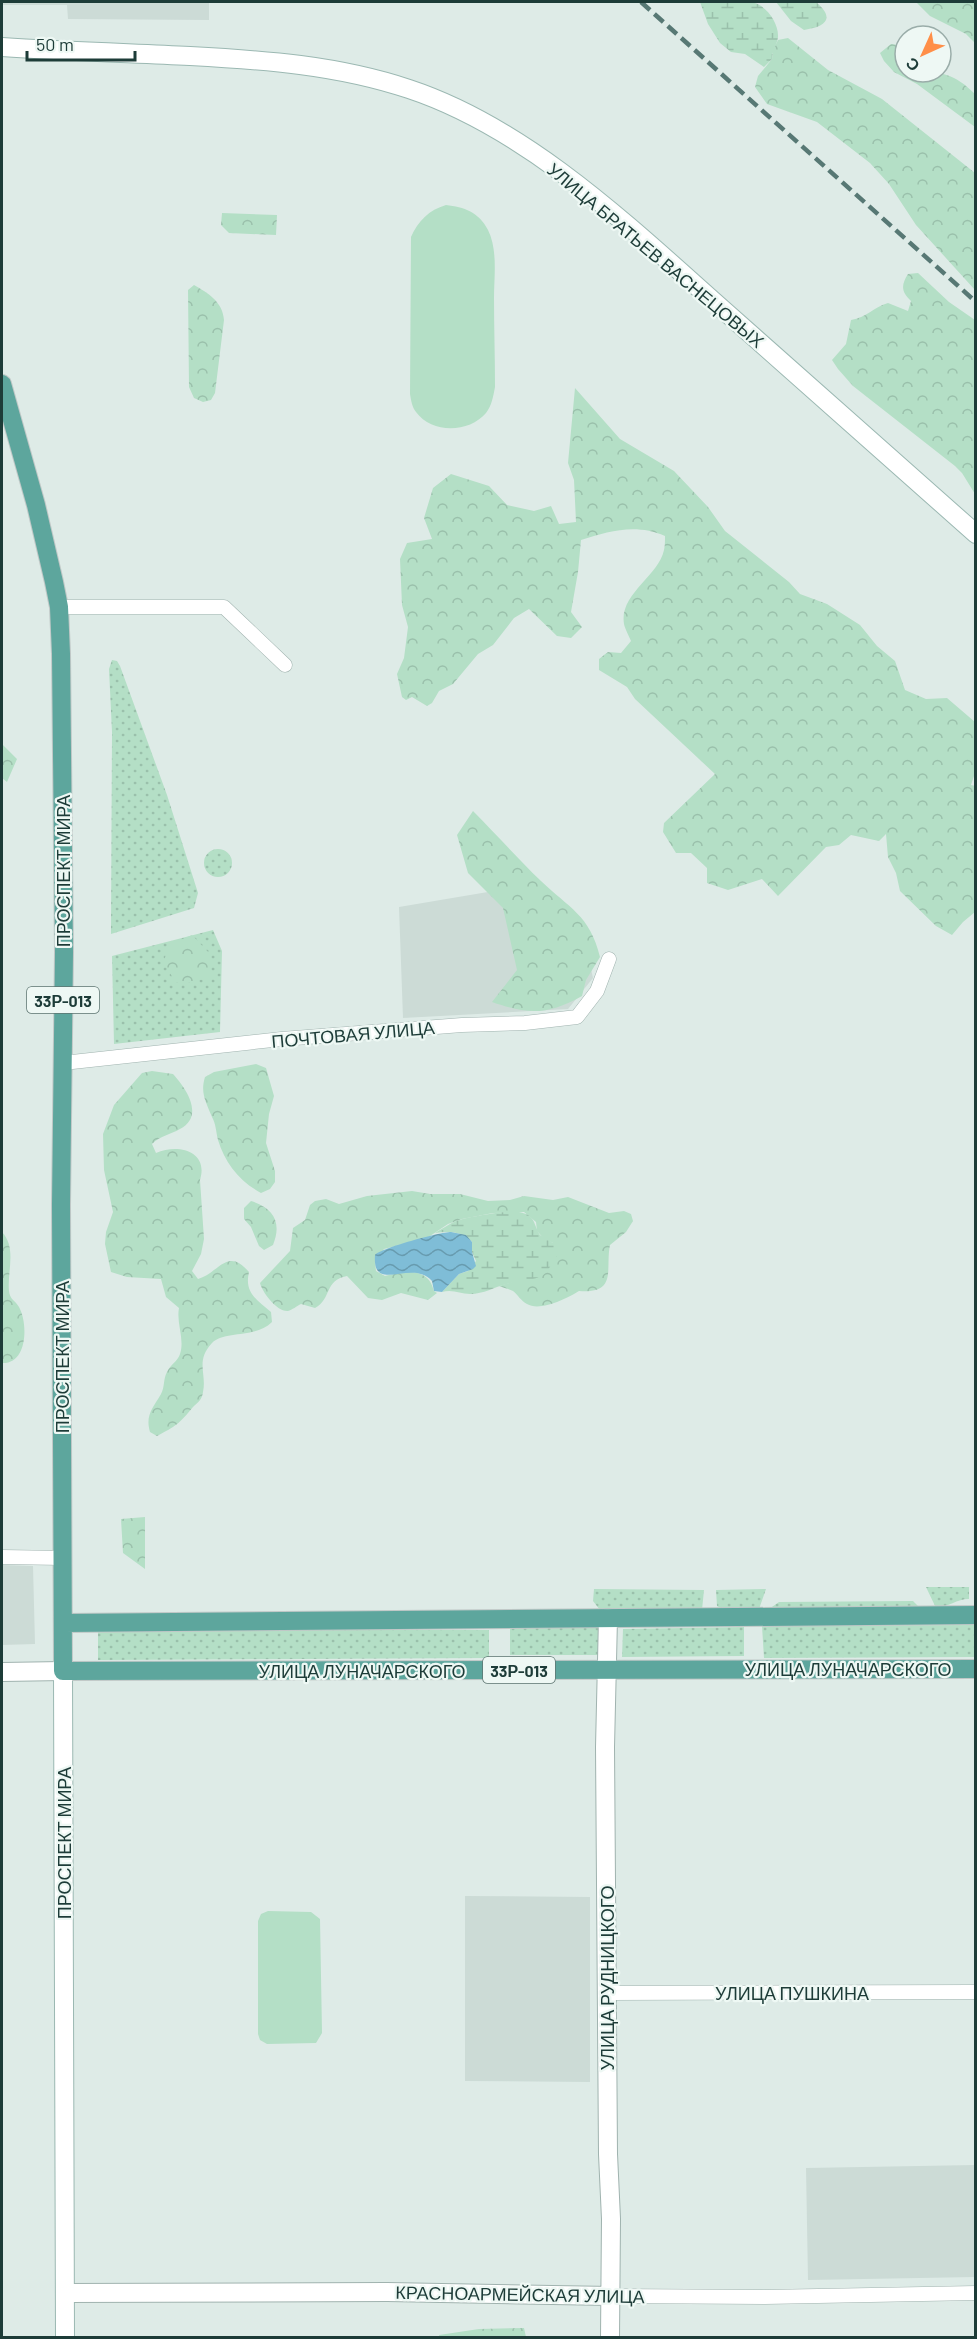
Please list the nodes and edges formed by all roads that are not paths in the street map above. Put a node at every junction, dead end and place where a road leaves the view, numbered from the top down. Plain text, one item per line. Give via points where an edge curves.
1 (2, 47) edge
2 (2, 384) edge
3 (975, 534) edge
4 (59, 607) junction
5 (285, 665) dead end
6 (609, 959) dead end
7 (63, 1063) junction
8 (2, 1557) edge
9 (63, 1558) junction
10 (975, 1615) edge
11 (608, 1618) junction
12 (64, 1623) junction
13 (975, 1669) edge
14 (607, 1670) junction
15 (63, 1671) junction
16 (2, 1672) edge
17 (975, 1992) edge
18 (608, 1993) junction
19 (65, 2293) junction
20 (975, 2293) edge
21 (611, 2296) junction
22 (66, 2337) edge
23 (610, 2337) edge

1 - 3 main road, УЛИЦА БРАТЬЕВ ВАСНЕЦОВЫХ via 324,67 408,88 463,111 578,184
2 - 4 main road, ПРОСПЕКТ МИРА / 33Р-013 via 36,504
4 - 5 street via 224,607
4 - 7 main road, ПРОСПЕКТ МИРА / 33Р-013
6 - 7 street, ПОЧТОВАЯ УЛИЦА via 597,991 577,1017 282,1039
7 - 9 main road, ПРОСПЕКТ МИРА / 33Р-013
8 - 9 street
9 - 12 main road, ПРОСПЕКТ МИРА / 33Р-013
10 - 11 main road
11 - 12 main road
11 - 14 main road, УЛИЦА РУДНИЦКОГО
12 - 15 main road, ПРОСПЕКТ МИРА / 33Р-013
13 - 14 main road, УЛИЦА ЛУНАЧАРСКОГО / 33Р-013
14 - 15 main road, УЛИЦА ЛУНАЧАРСКОГО / 33Р-013
14 - 18 main road, УЛИЦА РУДНИЦКОГО
15 - 16 main road, УЛИЦА ЛУНАЧАРСКОГО
15 - 19 main road, ПРОСПЕКТ МИРА
17 - 18 street, УЛИЦА ПУШКИНА
18 - 21 main road, УЛИЦА РУДНИЦКОГО
19 - 21 main road, КРАСНОАРМЕЙСКАЯ УЛИЦА
19 - 22 main road, ПРОСПЕКТ МИРА
20 - 21 street, КРАСНОАРМЕЙСКАЯ УЛИЦА
21 - 23 main road, УЛИЦА РУДНИЦКОГО

